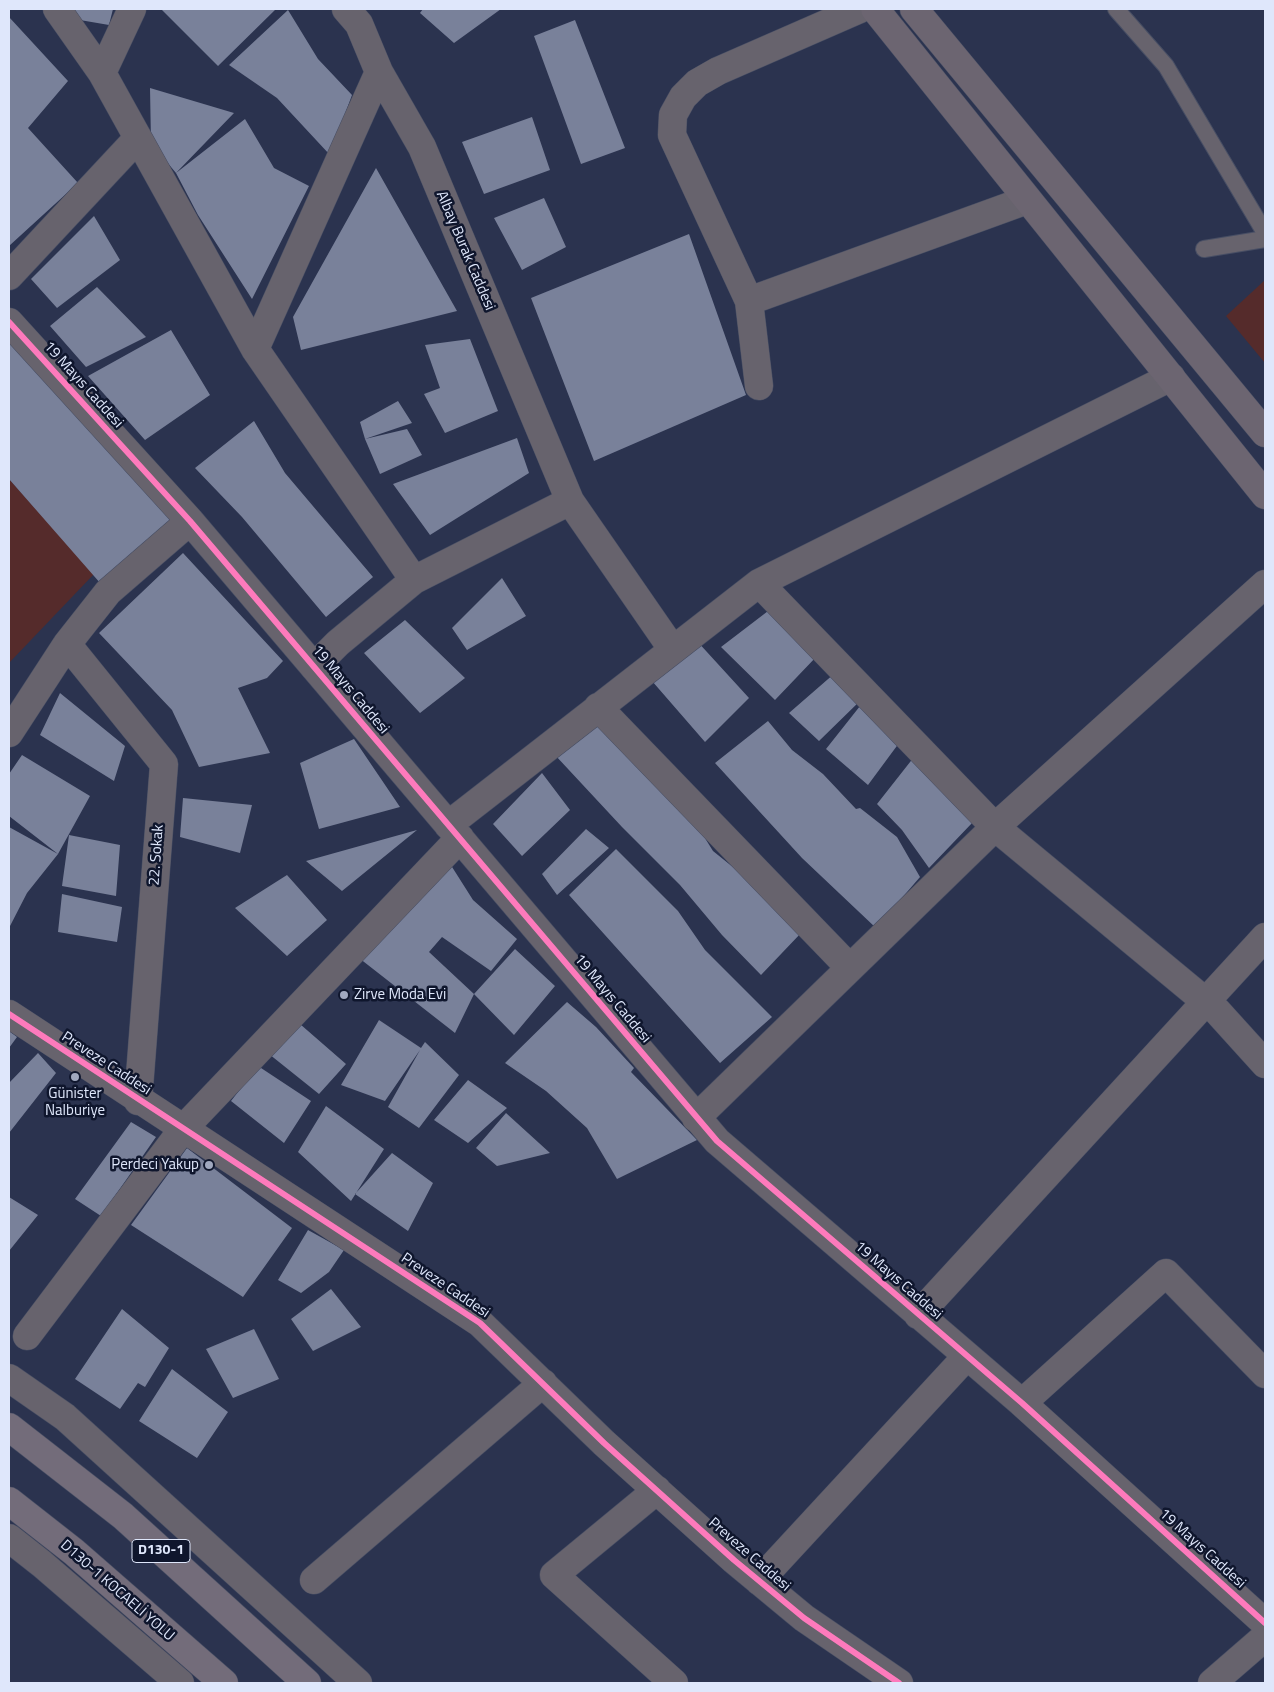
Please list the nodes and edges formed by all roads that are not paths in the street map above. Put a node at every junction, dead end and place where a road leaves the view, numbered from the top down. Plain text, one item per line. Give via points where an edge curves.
1 (57, 9) edge
2 (132, 9) edge
3 (860, 9) edge
4 (875, 9) edge
5 (914, 9) edge
6 (1116, 9) edge
7 (360, 14) edge
8 (379, 72) junction
9 (102, 73) junction
10 (138, 138) junction
11 (1027, 200) junction
12 (1265, 233) edge
13 (1265, 239) edge
14 (1204, 249) dead end
15 (9, 276) edge
16 (749, 301) junction
17 (9, 322) edge
18 (255, 349) junction
19 (1171, 377) junction
20 (759, 386) dead end
21 (1265, 433) edge
22 (1265, 495) edge
23 (570, 501) junction
24 (190, 521) junction
25 (414, 580) junction
26 (760, 583) junction
27 (1265, 584) edge
28 (67, 644) junction
29 (672, 650) junction
30 (314, 667) junction
31 (598, 707) junction
32 (9, 733) edge
33 (995, 827) junction
34 (454, 832) junction
35 (1265, 937) edge
36 (849, 967) junction
37 (1204, 1001) junction
38 (9, 1014) edge
39 (1265, 1064) edge
40 (138, 1100) junction
41 (696, 1118) junction
42 (183, 1129) junction
43 (918, 1315) junction
44 (26, 1336) dead end
45 (967, 1356) junction
46 (1265, 1374) edge
47 (9, 1378) edge
48 (543, 1383) junction
49 (1022, 1403) junction
50 (9, 1428) edge
51 (657, 1490) junction
52 (9, 1501) edge
53 (9, 1538) edge
54 (314, 1580) dead end
55 (759, 1581) junction
56 (1265, 1623) edge
57 (1265, 1637) edge
58 (896, 1682) edge
59 (180, 1683) edge
60 (224, 1683) edge
61 (306, 1683) edge
62 (358, 1683) edge
63 (674, 1683) edge
64 (1212, 1683) edge

1 - 9 street
2 - 9 street
3 - 16 street via 718,71 697,83 683,97 673,115 672,135
4 - 11 main road
5 - 21 main road
6 - 12 lane via 1166,66
7 - 8 street, Albay Burak Caddesi
8 - 18 street
8 - 23 street, Albay Burak Caddesi via 422,147
9 - 10 street
10 - 15 street
10 - 18 street
11 - 16 street
11 - 19 main road
13 - 14 lane
16 - 20 street
17 - 24 street, 19 Mayıs Caddesi
18 - 25 street
19 - 22 main road
19 - 26 street
23 - 25 street
23 - 29 street, Albay Burak Caddesi
24 - 28 street via 108,592
24 - 30 street, 19 Mayıs Caddesi
25 - 30 street
26 - 29 street
26 - 33 street
27 - 33 street
28 - 32 street
28 - 40 street, 22. Sokak via 164,764
29 - 31 street
30 - 34 street, 19 Mayıs Caddesi
31 - 34 street
31 - 36 street
33 - 36 street
33 - 37 street
34 - 41 street, 19 Mayıs Caddesi
34 - 42 street
35 - 37 street
36 - 41 street
37 - 39 street
37 - 43 street
38 - 40 street, Preveze Caddesi
40 - 42 street, Preveze Caddesi
41 - 43 street, 19 Mayıs Caddesi via 717,1141
42 - 44 street
42 - 48 street, Preveze Caddesi via 480,1323
43 - 45 street, 19 Mayıs Caddesi
45 - 49 street, 19 Mayıs Caddesi
45 - 55 street
46 - 49 street via 1166,1273
47 - 62 street via 65,1418
48 - 51 street, Preveze Caddesi
48 - 54 street
49 - 56 street, 19 Mayıs Caddesi
50 - 61 highway, D130-1 via 123,1516
51 - 55 street, Preveze Caddesi
51 - 63 street via 554,1575
52 - 60 highway, D130-1 KOCAELİ YOLU via 74,1552
53 - 59 street
55 - 58 street, Preveze Caddesi via 804,1618
57 - 64 street

